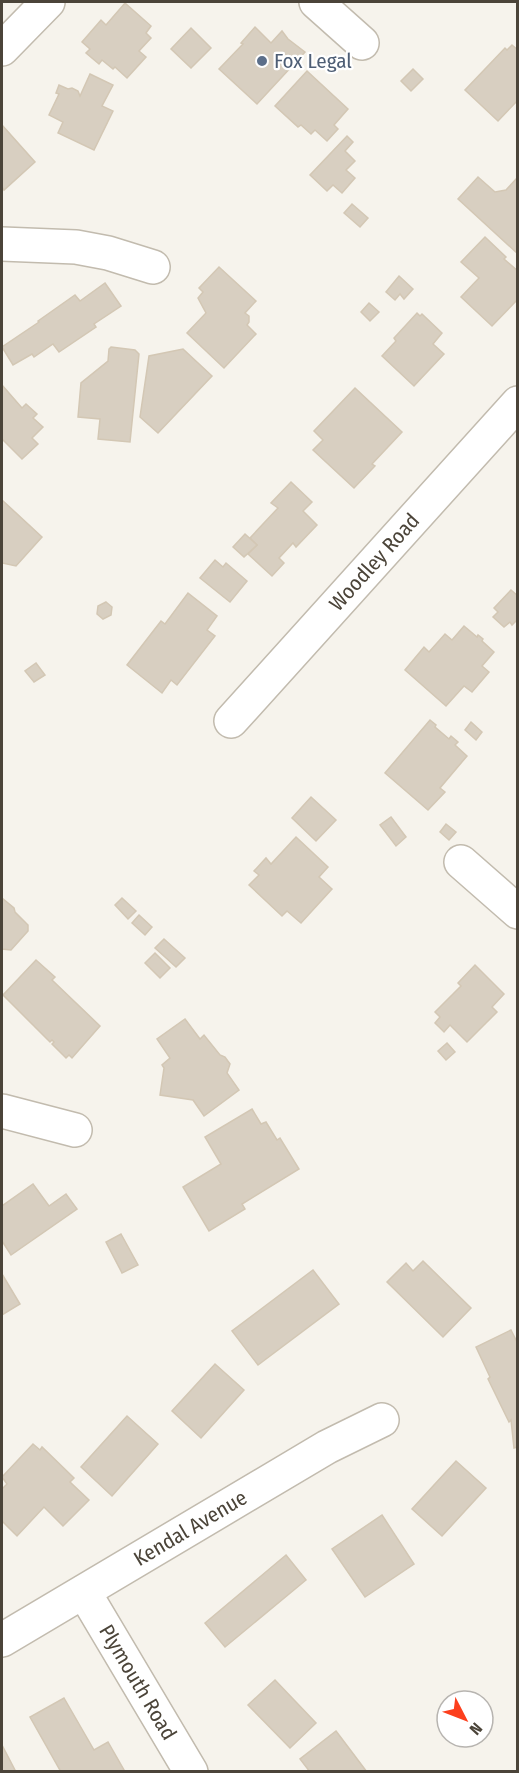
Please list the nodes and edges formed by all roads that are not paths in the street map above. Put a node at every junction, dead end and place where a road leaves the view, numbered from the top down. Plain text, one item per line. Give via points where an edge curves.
1 (48, 2) edge
2 (316, 2) edge
3 (362, 44) dead end
4 (2, 50) edge
5 (2, 244) edge
6 (153, 267) dead end
7 (518, 403) edge
8 (231, 721) dead end
9 (461, 862) dead end
10 (518, 912) edge
11 (2, 1111) edge
12 (75, 1130) dead end
13 (382, 1420) dead end
14 (84, 1592) junction
15 (2, 1640) edge
16 (191, 1772) edge

1 - 4 street
2 - 3 street
5 - 6 street via 76,247
7 - 8 street, Woodley Road
9 - 10 street
11 - 12 street
13 - 14 street, Kendal Avenue via 327,1447
14 - 15 street, Kendal Avenue
14 - 16 street, Plymouth Road

